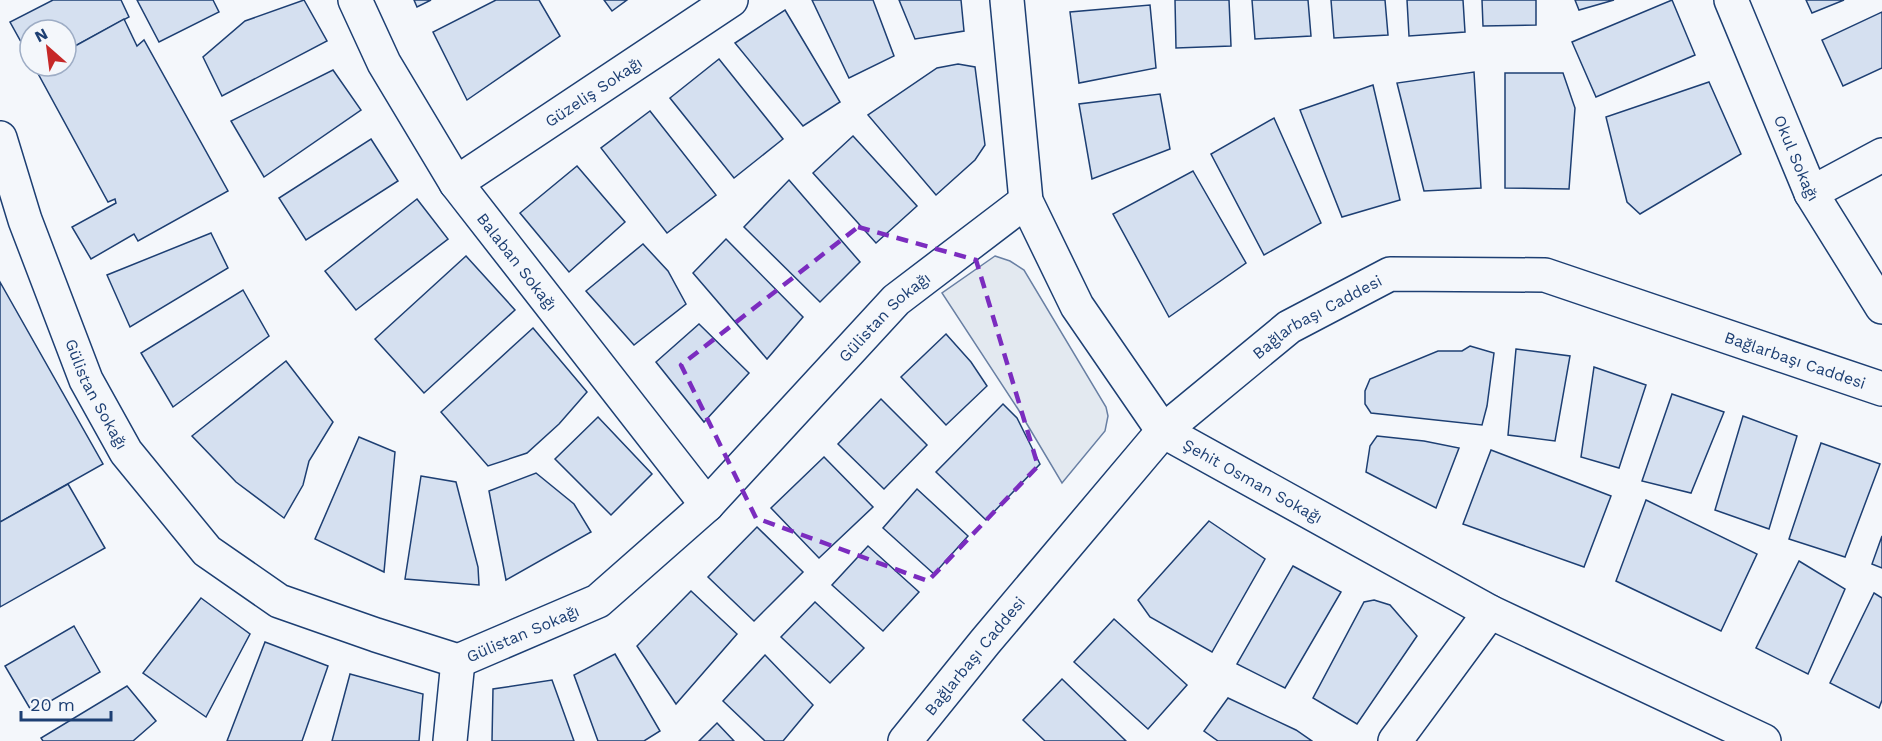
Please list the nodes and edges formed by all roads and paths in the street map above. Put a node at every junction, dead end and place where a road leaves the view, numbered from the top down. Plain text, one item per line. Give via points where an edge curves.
1 (355, 0) edge
2 (731, 0) edge
3 (1007, 0) edge
4 (1731, 0) edge
5 (0, 138) edge
6 (1882, 155) edge
7 (456, 183) junction
8 (1811, 193) junction
9 (1026, 201) junction
10 (1882, 307) edge
11 (1882, 389) edge
12 (1163, 431) junction
13 (707, 505) junction
14 (1490, 612) junction
15 (458, 661) junction
16 (450, 741) edge
17 (905, 741) edge
18 (1395, 741) edge
19 (1764, 741) edge

1 - 7 street, Balaban Sokağı via 384,63
2 - 7 street, Güzeliş Sokağı
3 - 9 street, Şehit Osman Sokağı
4 - 8 street, Okul Sokağı
5 - 15 street, Gülistan Sokağı via 25,220 86,380 126,452 207,551 279,601
6 - 8 street
7 - 13 street, Balaban Sokağı
8 - 10 street, Okul Sokağı
9 - 12 street, Şehit Osman Sokağı via 1077,306
9 - 13 street, Gülistan Sokağı via 896,300
11 - 12 street, Bağlarbaşı Caddesi via 1545,275 1390,274 1289,327
12 - 14 street, Şehit Osman Sokağı
12 - 17 street, Bağlarbaşı Caddesi
13 - 15 street, Gülistan Sokağı via 598,601
14 - 18 street
14 - 19 street, Şehit Osman Sokağı
15 - 16 street

